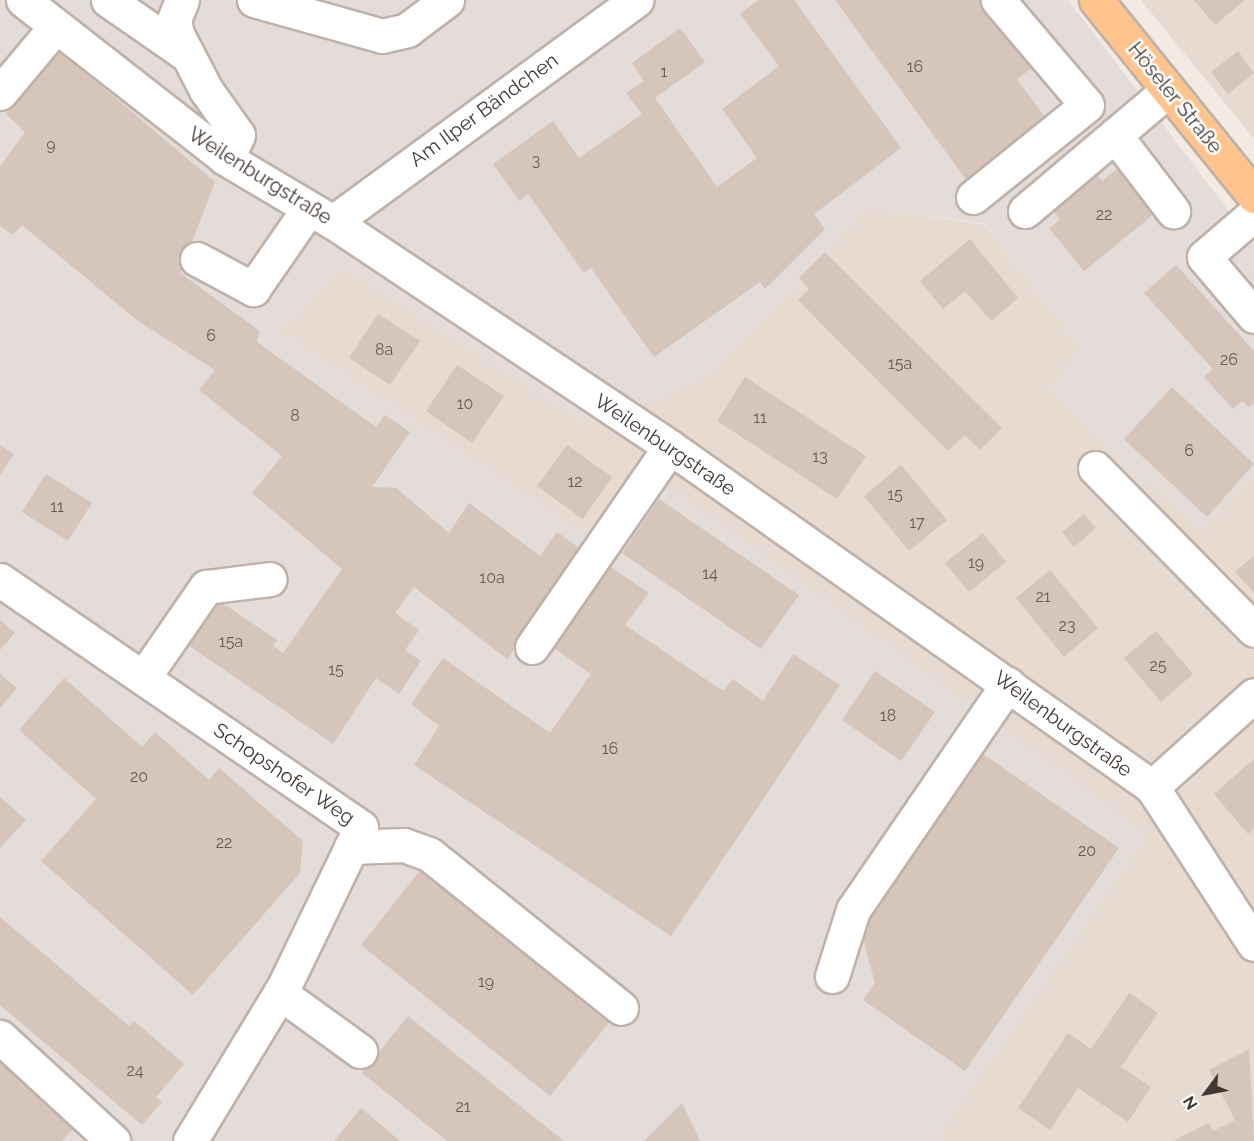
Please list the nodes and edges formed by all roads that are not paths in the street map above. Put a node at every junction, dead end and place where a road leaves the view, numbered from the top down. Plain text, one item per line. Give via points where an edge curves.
1 (24, 0) edge
2 (108, 0) edge
3 (182, 0) edge
4 (254, 0) edge
5 (447, 0) edge
6 (998, 0) edge
7 (1096, 0) edge
8 (621, 4) edge
9 (56, 26) junction
10 (187, 55) junction
11 (1168, 90) junction
12 (0, 93) edge
13 (1115, 135) junction
14 (227, 159) junction
15 (1254, 196) edge
16 (973, 197) dead end
17 (1025, 211) dead end
18 (1173, 211) dead end
19 (1254, 214) edge
20 (321, 215) junction
21 (197, 259) dead end
22 (1254, 316) edge
23 (670, 447) junction
24 (1095, 468) dead end
25 (270, 579) dead end
26 (0, 580) edge
27 (1254, 630) edge
28 (532, 647) dead end
29 (143, 678) junction
30 (1008, 684) junction
31 (1249, 711) edge
32 (1152, 787) junction
33 (351, 847) junction
34 (1254, 944) edge
35 (832, 976) dead end
36 (280, 993) junction
37 (621, 1008) dead end
38 (0, 1037) edge
39 (360, 1051) dead end
40 (201, 1136) edge
41 (113, 1141) edge

1 - 9 street, Weilenburgstraße
2 - 10 street
3 - 10 street via 174,20
4 - 5 street via 382,36 407,30
6 - 16 street via 1087,105
7 - 11 main road, Höseler Straße
8 - 20 street, Am Ilper Bändchen
9 - 12 street
9 - 14 street, Weilenburgstraße
10 - 14 street via 238,135
11 - 13 street
11 - 15 main road, Höseler Straße
13 - 17 street
13 - 18 street
14 - 20 street, Weilenburgstraße
19 - 22 street via 1203,257
20 - 21 street, Am Ilper Bändchen via 253,289
20 - 23 street, Weilenburgstraße
23 - 28 street
23 - 30 street, Weilenburgstraße
24 - 27 street
25 - 29 street via 206,587
26 - 29 street, Schopshofer Weg
29 - 33 street, Schopshofer Weg via 361,827
30 - 32 street, Weilenburgstraße
30 - 35 street via 853,910
31 - 32 street
32 - 34 street, Weilenburgstraße
33 - 36 street, Schopshofer Weg
33 - 37 street via 404,845 429,854
36 - 39 street
36 - 40 street, Schopshofer Weg
38 - 41 street

